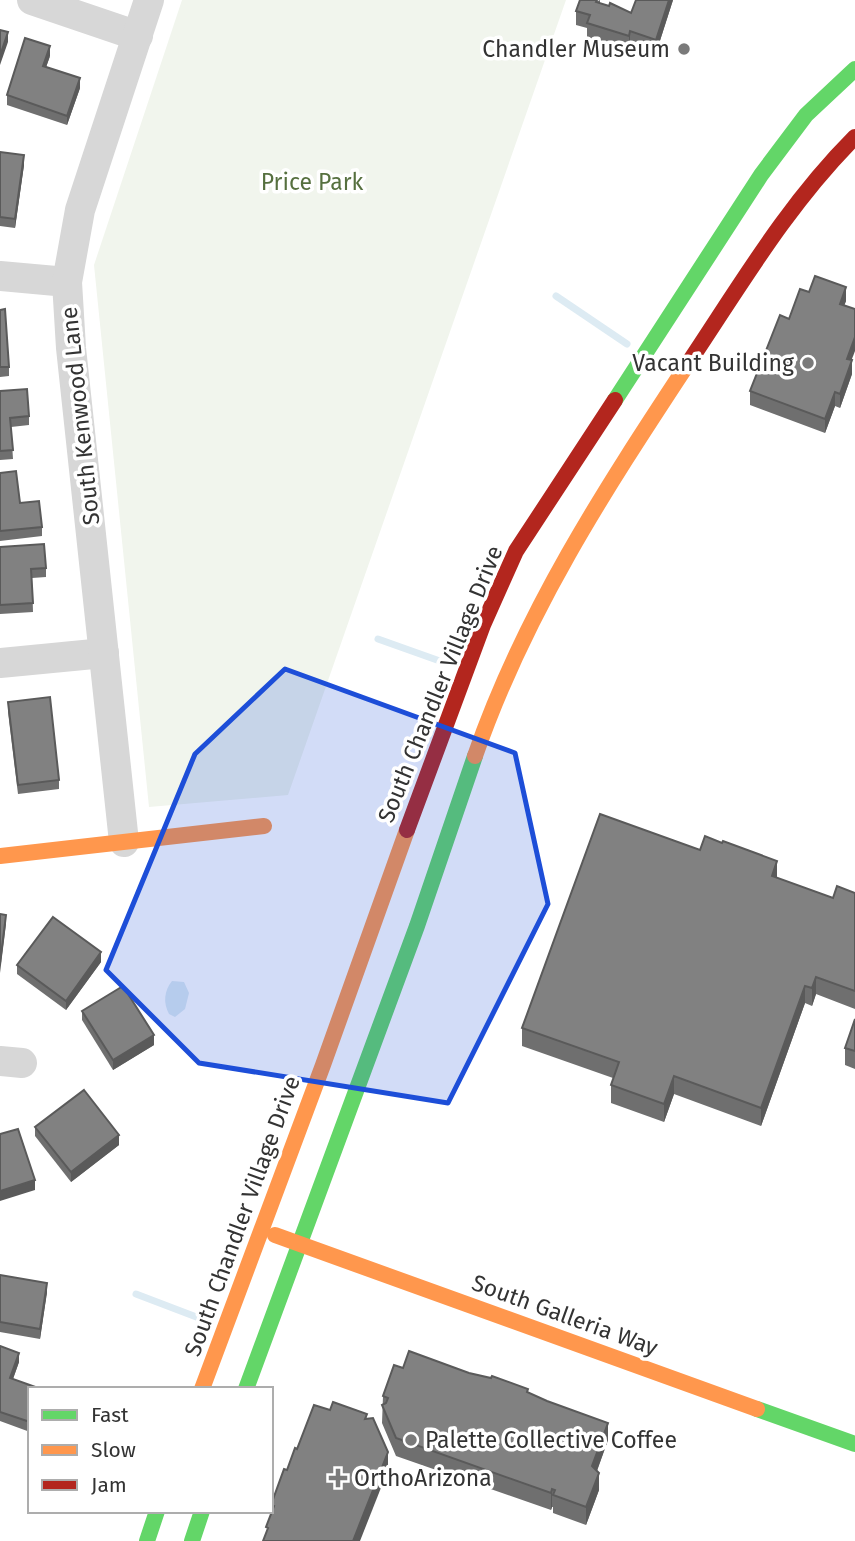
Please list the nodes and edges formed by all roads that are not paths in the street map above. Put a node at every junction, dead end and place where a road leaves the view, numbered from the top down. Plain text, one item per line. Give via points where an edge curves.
1 (32, 0) edge
2 (149, 0) edge
3 (138, 36) junction
4 (855, 69) edge
5 (855, 137) edge
6 (0, 276) edge
7 (67, 282) junction
8 (104, 653) junction
9 (0, 663) edge
10 (264, 826) dead end
11 (124, 842) junction
12 (0, 856) edge
13 (260, 1230) junction
14 (298, 1243) junction
15 (203, 1387) edge
16 (247, 1387) edge
17 (855, 1444) edge
18 (157, 1513) edge
19 (201, 1513) edge
20 (147, 1541) edge
21 (192, 1541) edge

1 - 3 street
2 - 3 street, South Kenwood Lane
3 - 7 street, South Kenwood Lane via 80,210
4 - 13 street, South Chandler Village Drive via 806,115 761,175 516,551 450,709
5 - 14 street via 770,239 602,494 538,606 488,723
6 - 7 street
7 - 8 street, South Kenwood Lane
8 - 9 street
8 - 11 street, South Kenwood Lane
10 - 11 street
11 - 12 street
13 - 14 street, South Galleria Way
13 - 15 street, South Chandler Village Drive
14 - 16 street
14 - 17 street, South Galleria Way
18 - 20 street
19 - 21 street

